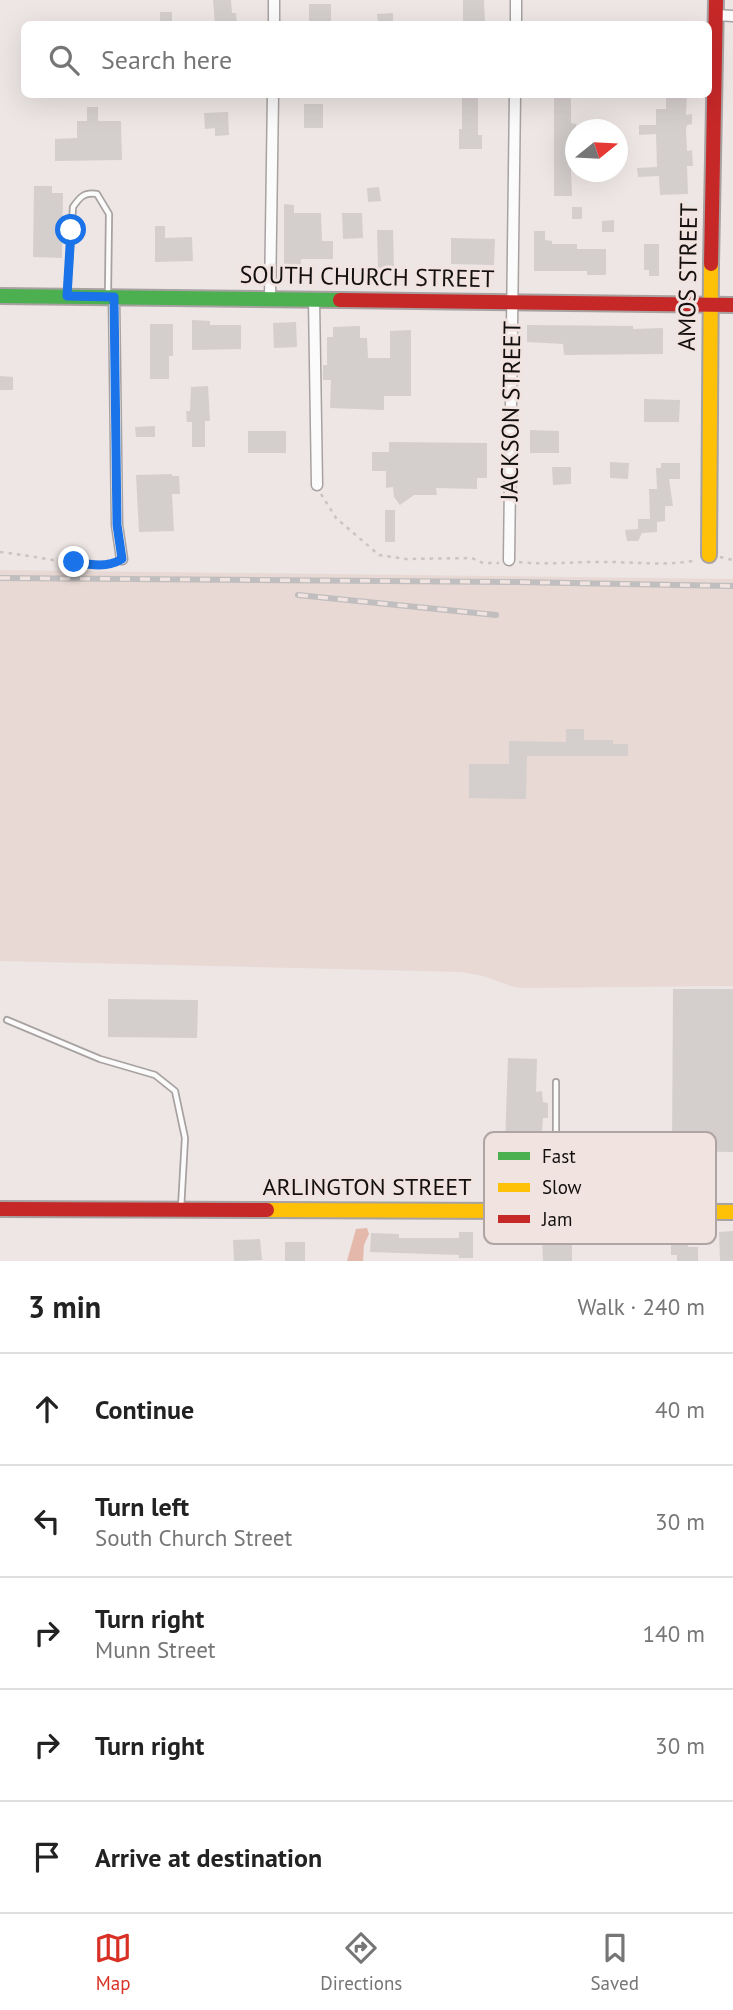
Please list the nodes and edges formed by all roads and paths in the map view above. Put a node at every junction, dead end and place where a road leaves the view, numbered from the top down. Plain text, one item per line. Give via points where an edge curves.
1 (274, 0) edge
2 (516, 0) edge
3 (716, 0) edge
4 (716, 15) junction
5 (733, 16) edge
6 (274, 21) edge
7 (516, 21) edge
8 (273, 98) edge
9 (516, 98) edge
10 (0, 296) edge
11 (67, 296) junction
12 (111, 297) junction
13 (270, 299) junction
14 (314, 300) junction
15 (513, 301) junction
16 (710, 304) junction
17 (733, 304) edge
18 (317, 485) dead end
19 (0, 552) edge
20 (709, 555) dead end
21 (122, 559) joint
22 (509, 560) dead end
23 (7, 1020) dead end
24 (556, 1082) dead end
25 (556, 1132) edge
26 (0, 1209) edge
27 (181, 1209) junction
28 (484, 1211) edge

1 - 6 street
2 - 7 street
3 - 4 street, AMOS STREET
4 - 5 street
4 - 16 street, AMOS STREET
8 - 13 street
9 - 15 street, JACKSON STREET
10 - 11 street, SOUTH CHURCH STREET
11 - 12 street, SOUTH CHURCH STREET
11 - 12 lane via 74,206 80,196 90,193 97,194 109,214
12 - 13 street, SOUTH CHURCH STREET
12 - 21 street via 117,525
13 - 14 street, SOUTH CHURCH STREET
14 - 15 street, SOUTH CHURCH STREET
14 - 18 street
15 - 16 street, SOUTH CHURCH STREET
15 - 22 street, JACKSON STREET
16 - 17 street, SOUTH CHURCH STREET
16 - 20 street, AMOS STREET
19 - 21 path via 93,566
23 - 27 lane via 100,1059 155,1075 175,1091 185,1138
24 - 25 lane
26 - 27 street, ARLINGTON STREET
27 - 28 street, ARLINGTON STREET

